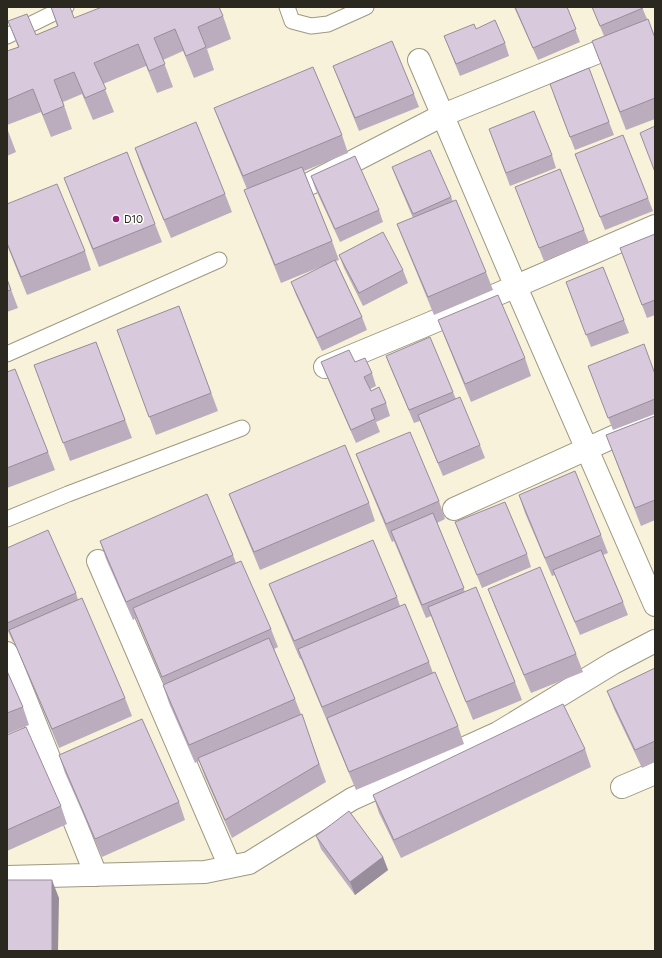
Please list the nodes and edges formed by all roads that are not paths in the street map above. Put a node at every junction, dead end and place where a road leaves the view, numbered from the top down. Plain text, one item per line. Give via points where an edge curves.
1 (66, 7) edge
2 (286, 7) edge
3 (366, 7) edge
4 (7, 36) edge
5 (627, 40) edge
6 (419, 60) dead end
7 (443, 115) junction
8 (311, 183) edge
9 (655, 226) edge
10 (219, 260) dead end
11 (516, 287) junction
12 (7, 354) edge
13 (324, 367) edge
14 (655, 418) edge
15 (242, 428) dead end
16 (587, 448) junction
17 (454, 509) dead end
18 (7, 519) edge
19 (98, 561) dead end
20 (655, 605) edge
21 (655, 641) edge
22 (7, 653) edge
23 (655, 773) edge
24 (622, 787) dead end
25 (230, 867) junction
26 (96, 875) junction
27 (7, 877) edge

1 - 4 lane
2 - 3 lane via 292,21 311,26 328,24
5 - 7 street
6 - 7 street
7 - 8 street
7 - 11 street
9 - 11 street
10 - 12 lane
11 - 13 street
11 - 16 street
14 - 16 street
15 - 18 lane
16 - 17 street
16 - 20 street
19 - 25 street
21 - 25 street via 613,663 498,733 352,798 249,863
22 - 26 street
23 - 24 street
25 - 26 street via 205,872
26 - 27 street

